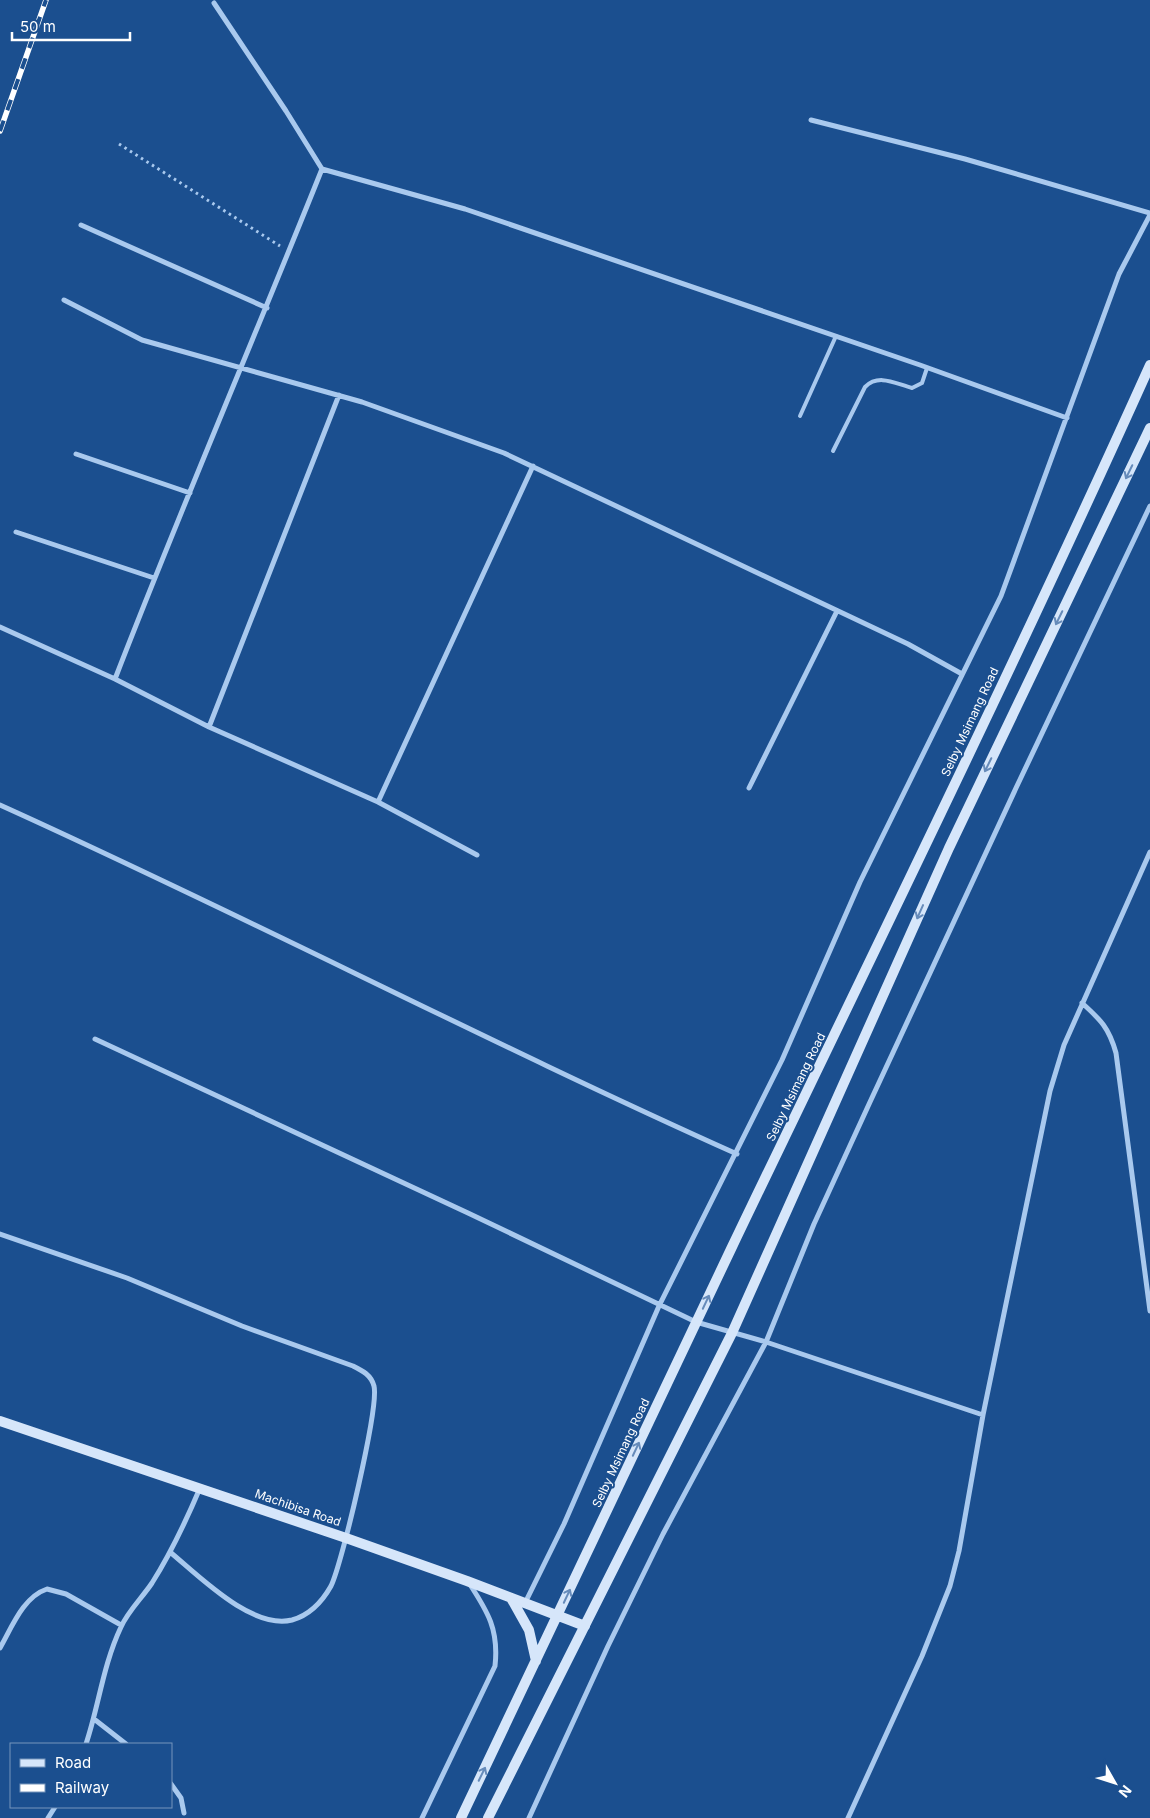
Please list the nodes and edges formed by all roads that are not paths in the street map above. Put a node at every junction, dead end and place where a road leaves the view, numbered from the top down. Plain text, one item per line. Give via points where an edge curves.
1 (214, 3) dead end
2 (811, 120) dead end
3 (322, 169) junction
4 (1150, 214) edge
5 (82, 225) dead end
6 (64, 300) dead end
7 (267, 308) junction
8 (836, 336) junction
9 (1150, 366) edge
10 (927, 368) junction
11 (242, 369) junction
12 (339, 395) junction
13 (800, 416) dead end
14 (1066, 418) junction
15 (1150, 428) edge
16 (833, 451) dead end
17 (76, 454) dead end
18 (533, 466) junction
19 (190, 493) junction
20 (1150, 506) edge
21 (16, 532) dead end
22 (154, 578) junction
23 (837, 611) junction
24 (0, 627) edge
25 (962, 674) junction
26 (115, 679) junction
27 (209, 727) junction
28 (749, 788) dead end
29 (378, 802) junction
30 (0, 805) edge
31 (1150, 852) edge
32 (477, 855) dead end
33 (1082, 1002) junction
34 (95, 1039) dead end
35 (737, 1154) junction
36 (0, 1234) edge
37 (659, 1306) junction
38 (1150, 1311) edge
39 (696, 1322) junction
40 (732, 1333) junction
41 (766, 1342) junction
42 (984, 1415) junction
43 (0, 1421) edge
44 (200, 1487) junction
45 (346, 1538) junction
46 (170, 1552) junction
47 (467, 1581) junction
48 (511, 1598) junction
49 (525, 1603) junction
50 (558, 1616) junction
51 (121, 1625) junction
52 (584, 1626) junction
53 (0, 1648) edge
54 (536, 1661) junction
55 (94, 1719) junction
56 (86, 1743) edge
57 (125, 1743) edge
58 (172, 1785) edge
59 (184, 1813) dead end
60 (422, 1818) edge
61 (461, 1818) edge
62 (488, 1818) edge
63 (529, 1818) edge
64 (848, 1818) edge

1 - 3 street
2 - 4 street via 965,160
3 - 7 street
3 - 8 street via 466,209
4 - 14 street via 1119,274
5 - 7 street
6 - 11 street via 129,335
7 - 11 street
8 - 10 street
8 - 13 lane
39 -> 9 main road, Selby Msimang Road via 927,844
10 - 14 street
10 - 16 lane via 922,383 912,388 878,378 871,381
11 - 12 street
11 - 19 street
12 - 18 street via 402,414
12 - 27 street
14 - 25 street via 1001,596
15 -> 40 main road via 949,848
17 - 19 street
18 - 23 street
18 - 29 street
19 - 22 street
20 - 41 street via 862,1119 814,1224
21 - 22 street
22 - 26 street
23 - 25 street
23 - 28 street
24 - 26 street
25 - 35 street via 860,882
26 - 27 street
27 - 29 street
29 - 32 street
30 - 35 street
31 - 33 street
33 - 38 street via 1106,1027 1116,1053
33 - 42 street via 1064,1044 1050,1092
34 - 37 street
35 - 37 street
36 - 45 street via 127,1278 363,1371 372,1379 375,1389 373,1412
37 - 39 street
37 - 49 street via 572,1508
39 - 40 street
50 -> 39 main road, Selby Msimang Road
40 - 41 street
40 - 52 main road
41 - 42 street
41 - 63 street via 663,1534
42 - 64 street via 950,1586 922,1656
43 - 44 main road, Machibisa Road
44 - 45 main road, Machibisa Road
44 - 46 street
45 - 46 street via 330,1587 306,1615 291,1620 262,1618 244,1609
45 - 47 main road, Machibisa Road
46 - 51 street
47 - 48 main road, Machibisa Road
47 - 60 street via 495,1631 495,1666
48 - 49 main road, Machibisa Road
48 - 54 main road via 529,1630
49 - 50 main road, Machibisa Road
50 - 52 main road, Machibisa Road
50 - 54 main road, Selby Msimang Road
51 - 53 street via 66,1594 47,1589 31,1598
51 - 55 street via 104,1670
52 - 62 main road
61 -> 54 main road, Selby Msimang Road
55 - 56 street
55 - 57 street
58 - 59 street via 181,1798

